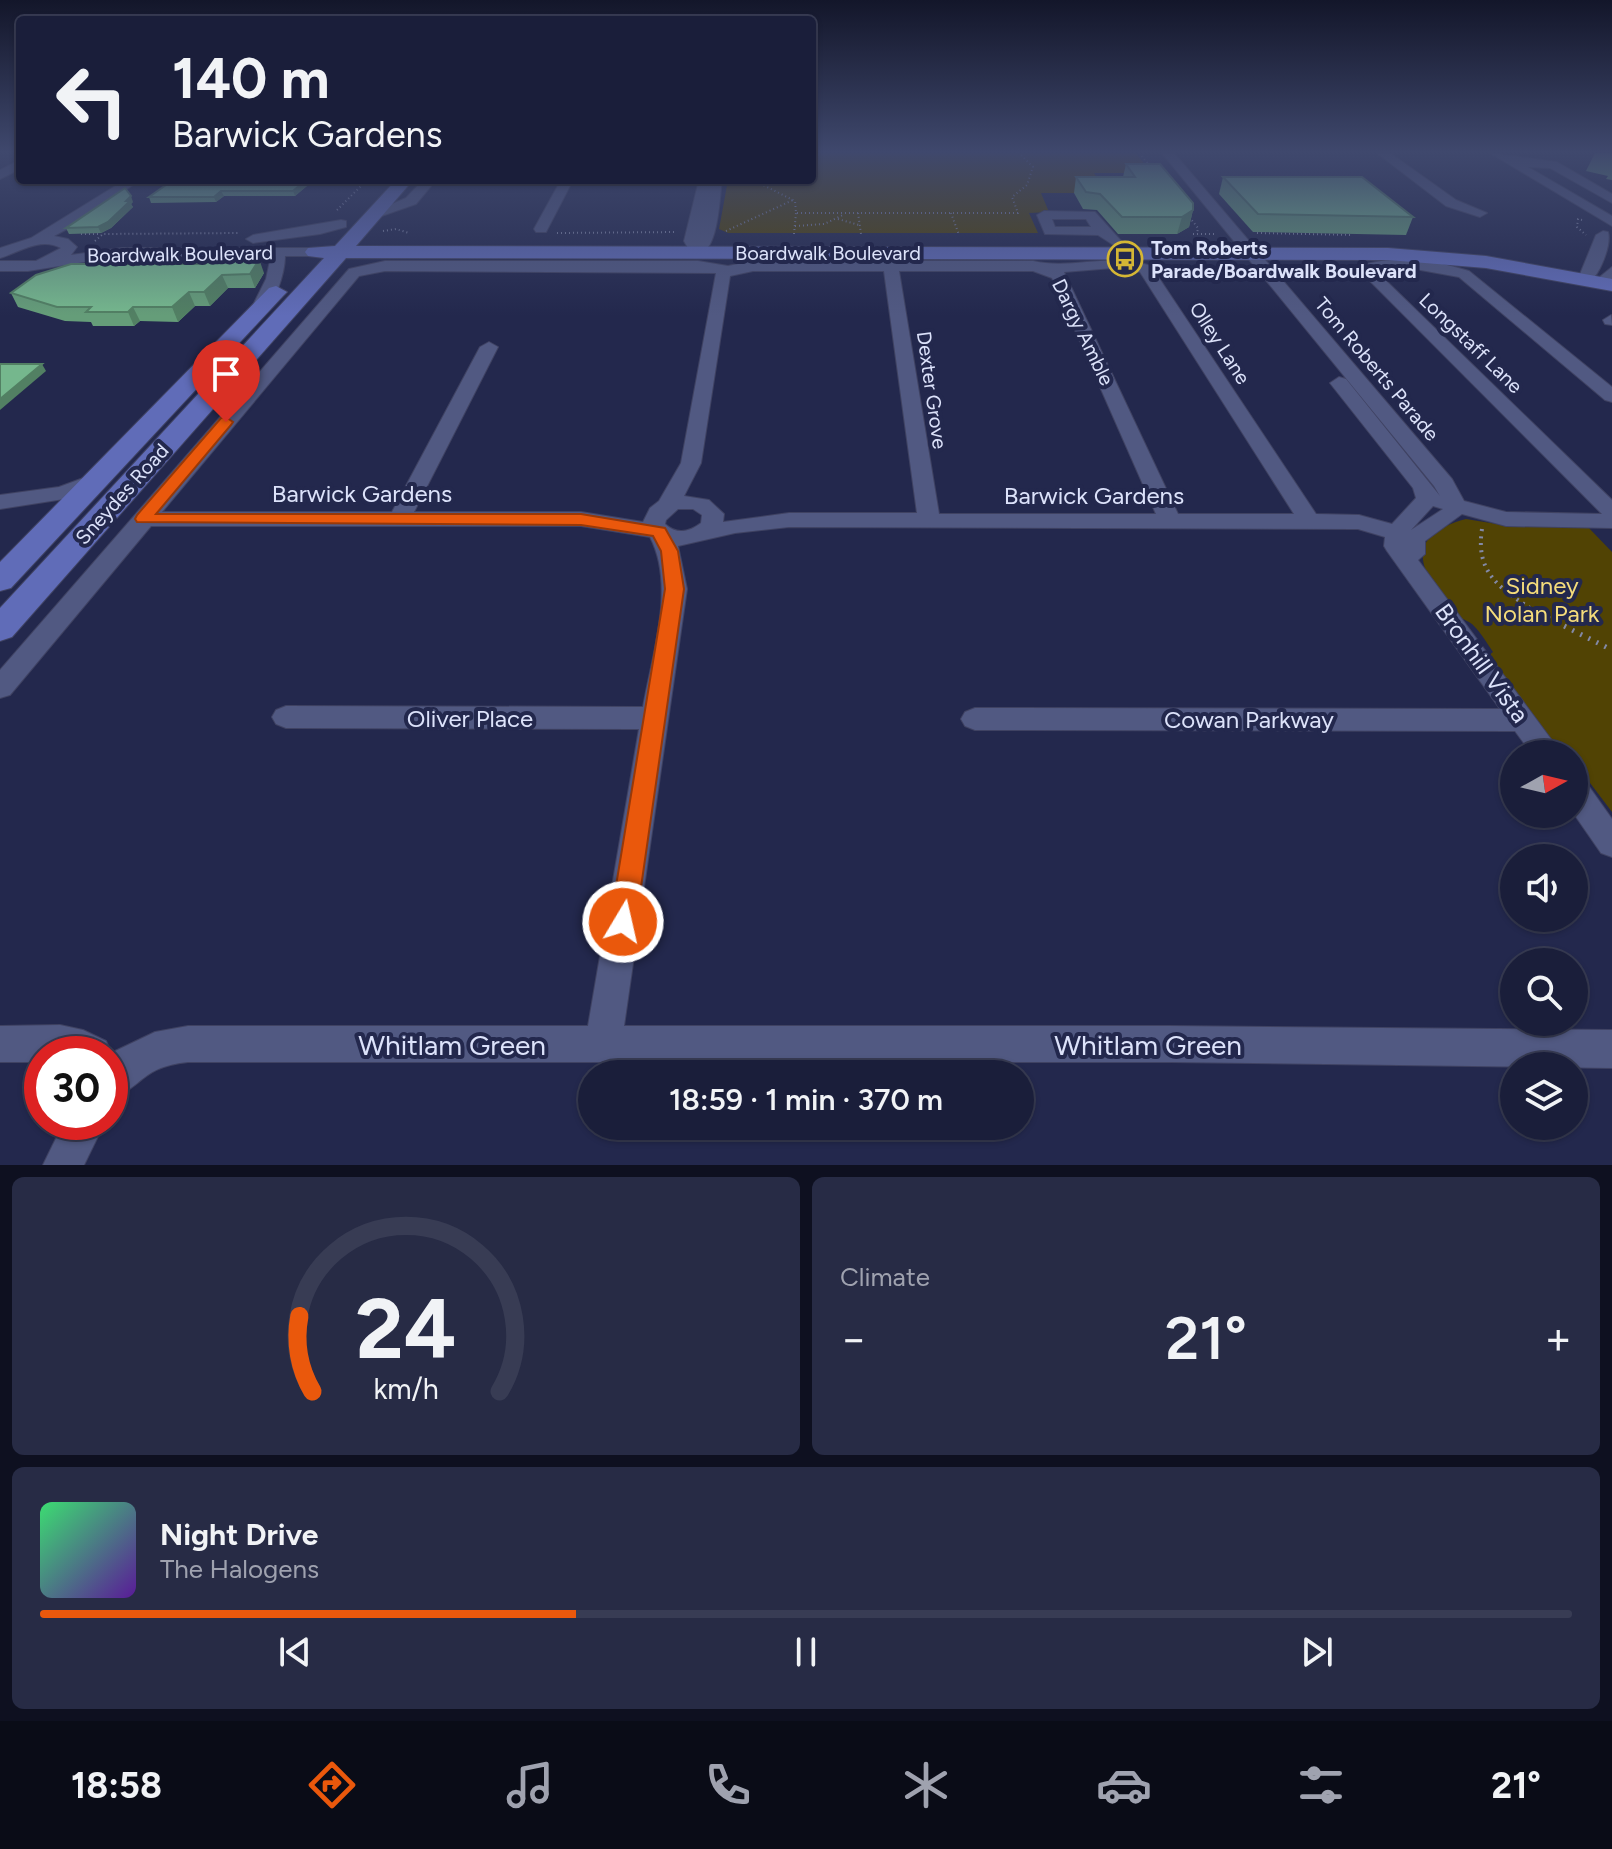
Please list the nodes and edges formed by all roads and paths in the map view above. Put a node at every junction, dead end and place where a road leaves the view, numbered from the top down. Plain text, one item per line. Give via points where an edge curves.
1 (92, 207) edge
2 (362, 207) edge
3 (392, 207) edge
4 (404, 207) edge
5 (552, 207) edge
6 (705, 207) edge
7 (711, 207) edge
8 (777, 207) edge
9 (796, 207) edge
10 (1016, 207) edge
11 (1068, 207) edge
12 (1182, 207) edge
13 (1201, 207) edge
14 (1464, 207) edge
15 (1584, 207) edge
16 (796, 213) junction
17 (845, 213) junction
18 (858, 213) junction
19 (951, 213) junction
20 (1480, 213) dead end
21 (1073, 214) junction
22 (75, 219) junction
23 (838, 219) junction
24 (1185, 224) edge
25 (859, 225) junction
26 (384, 226) junction
27 (795, 226) junction
28 (541, 229) dead end
29 (1607, 229) edge
30 (794, 234) dead end
31 (861, 234) dead end
32 (959, 235) dead end
33 (1048, 236) junction
34 (1108, 236) junction
35 (243, 240) junction
36 (704, 242) junction
37 (68, 244) junction
38 (1225, 244) junction
39 (23, 245) junction
40 (333, 246) junction
41 (0, 252) edge
42 (275, 252) junction
43 (39, 264) junction
44 (0, 266) edge
45 (891, 266) junction
46 (727, 270) junction
47 (1051, 270) junction
48 (1603, 276) edge
49 (0, 281) edge
50 (259, 309) junction
51 (489, 347) dead end
52 (1318, 357) junction
53 (1339, 358) junction
54 (1612, 396) edge
55 (691, 463) junction
56 (97, 479) junction
57 (130, 485) junction
58 (1427, 498) junction
59 (2, 502) edge
60 (667, 506) junction
61 (1456, 506) junction
62 (708, 508) junction
63 (65, 512) junction
64 (1612, 512) edge
65 (143, 519) junction
66 (399, 519) junction
67 (581, 519) junction
68 (789, 520) junction
69 (929, 521) junction
70 (1170, 521) junction
71 (1309, 521) junction
72 (1612, 521) edge
73 (658, 532) junction
74 (700, 535) junction
75 (1406, 535) junction
76 (0, 581) edge
77 (675, 589) junction
78 (0, 629) edge
79 (0, 688) edge
80 (286, 717) dead end
81 (655, 718) junction
82 (975, 719) dead end
83 (1524, 720) junction
84 (1538, 740) edge
85 (1588, 810) edge
86 (1612, 844) edge
87 (0, 1044) edge
88 (24, 1044) edge
89 (603, 1045) junction
90 (1612, 1049) edge
91 (128, 1061) edge
92 (76, 1140) edge
93 (63, 1165) edge

1 - 22 street
2 - 40 main road, Sneydes Road
3 - 26 main road, Sneydes Road
4 - 26 street
5 - 28 street
6 - 36 street
7 - 36 street
8 - 36 path
9 - 16 path
10 - 19 path via 1018,213
11 - 21 street
12 - 38 path
13 - 38 street, Tom Roberts Parade
14 - 20 street
15 - 29 street
16 - 17 path
16 - 27 path
17 - 18 path
17 - 23 path
18 - 19 path
18 - 25 path
19 - 32 path
21 - 33 street via 1044,215
21 - 34 street via 1090,215
22 - 37 street via 68,228
22 - 39 street
23 - 25 path
23 - 27 path
24 - 38 path
25 - 31 path
26 - 36 main road, Boardwalk Boulevard
26 - 40 main road, Boardwalk Boulevard
26 - 40 main road, Sneydes Road
27 - 30 path
29 - 48 street
33 - 34 main road, Boardwalk Boulevard
33 - 36 main road, Boardwalk Boulevard
34 - 38 main road, Boardwalk Boulevard
35 - 37 street, Boardwalk Boulevard
35 - 40 street, Boardwalk Boulevard
35 - 40 street via 309,232
36 - 38 main road, Boardwalk Boulevard
36 - 40 main road, Boardwalk Boulevard via 438,252 355,261
37 - 39 street, Boardwalk Boulevard
37 - 43 street via 68,251
38 - 48 main road, Boardwalk Boulevard via 1419,245 1515,255
38 - 52 street, Tom Roberts Parade
38 - 53 street, Tom Roberts Parade
39 - 41 street
40 - 42 street, Boardwalk Boulevard
40 - 50 main road, Sneydes Road
40 - 57 main road, Sneydes Road
42 - 43 street, Boardwalk Boulevard via 122,252
42 - 50 street via 279,264
43 - 44 street
43 - 49 street
45 - 46 street, Dargy Amble
45 - 47 street, Dargy Amble
45 - 69 street, Dexter Grove
46 - 55 street
46 - 65 street, Dargy Amble via 360,270
47 - 70 street, Dargy Amble via 1061,279
47 - 71 street, Olley Lane via 1135,265 1146,269
50 - 56 main road, Sneydes Road
51 - 66 street
52 - 53 street
52 - 58 street, Tom Roberts Parade
53 - 61 street, Tom Roberts Parade via 1444,484
54 - 64 street, Longstaff Lane via 1466,276 1388,265 1366,269
55 - 60 street
55 - 62 street
56 - 59 street via 64,493
56 - 63 main road, Sneydes Road
57 - 63 main road
57 - 78 main road, Sneydes Road
58 - 61 street
58 - 75 street
59 - 63 street
60 - 62 street via 689,502
60 - 67 street, Barwick Gardens
60 - 73 street via 655,517
61 - 72 street via 1506,519
61 - 75 street via 1445,520
62 - 68 street, Barwick Gardens
62 - 74 street via 713,523
63 - 76 main road, Sneydes Road
65 - 66 street, Barwick Gardens
65 - 79 street
66 - 67 street, Barwick Gardens
67 - 73 street, Barwick Gardens
68 - 69 street, Barwick Gardens
68 - 74 street, Barwick Gardens
69 - 70 street, Barwick Gardens
70 - 71 street, Barwick Gardens
71 - 75 street, Barwick Gardens via 1350,521
73 - 74 street via 680,539
73 - 77 street via 669,551
74 - 77 street
75 - 83 street, Bronhill Vista via 1417,572
77 - 81 street
80 - 81 street, Oliver Place
81 - 89 street
82 - 83 street, Cowan Parkway
83 - 84 street, Bronhill Vista
85 - 86 street
87 - 88 street
89 - 90 street, Whitlam Green
89 - 91 street, Whitlam Green via 188,1044
92 - 93 street

